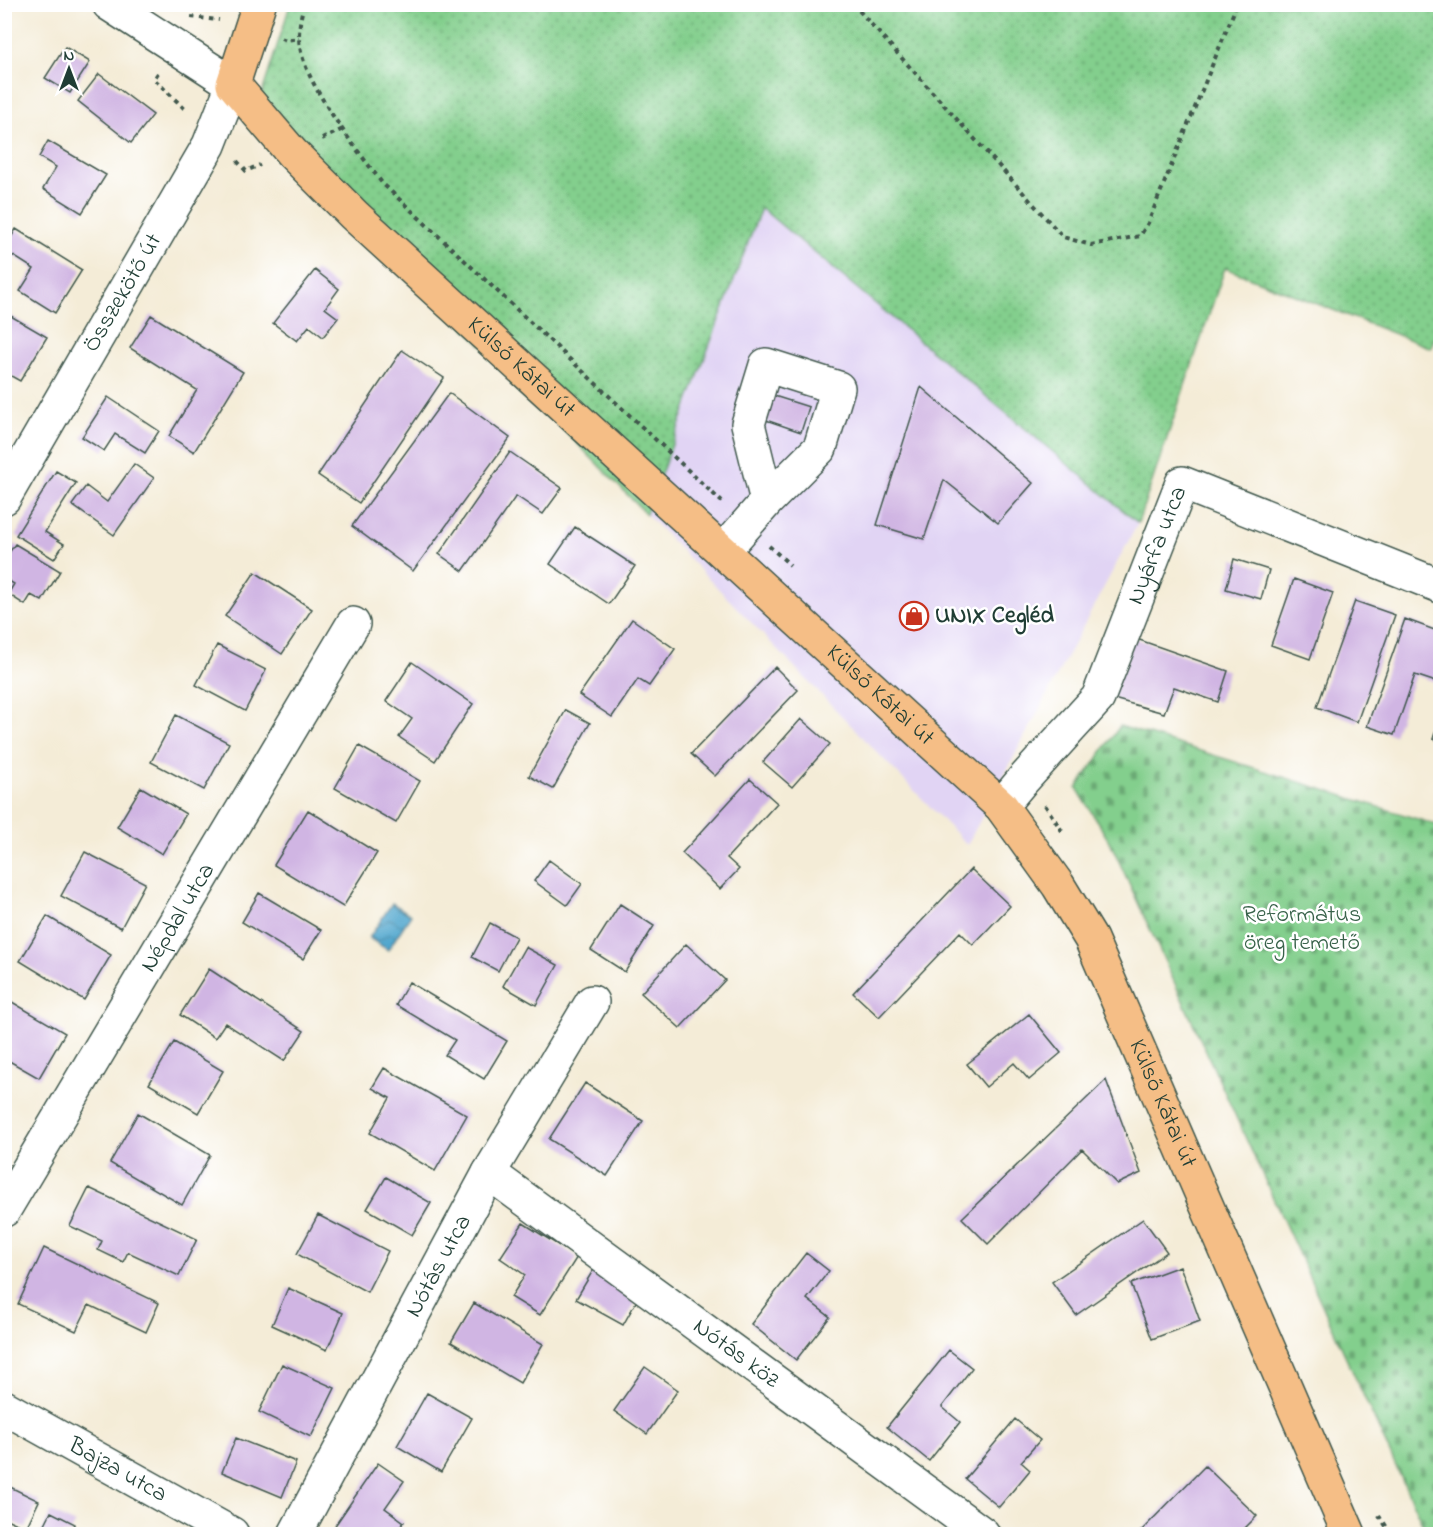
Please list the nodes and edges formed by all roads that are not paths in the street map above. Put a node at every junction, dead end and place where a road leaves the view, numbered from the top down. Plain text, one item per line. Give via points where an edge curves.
1 (110, 4) edge
2 (260, 4) edge
3 (233, 84) junction
4 (4, 498) edge
5 (767, 501) dead end
6 (723, 551) junction
7 (1440, 586) edge
8 (353, 624) dead end
9 (1001, 806) junction
10 (592, 1002) dead end
11 (489, 1173) junction
12 (4, 1210) edge
13 (4, 1407) edge
14 (232, 1534) edge
15 (295, 1534) edge
16 (982, 1534) edge
17 (1349, 1534) edge

1 - 3 street
2 - 3 main road
3 - 4 street, Összekötő út via 209,145
3 - 6 main road, Külső Kátai út via 292,153 354,215
5 - 6 street
6 - 9 main road, Külső Kátai út
7 - 9 street, Nyárfa utca via 1182,483 1098,698
8 - 12 street, Népdal utca
9 - 17 main road, Külső Kátai út via 1091,939
10 - 11 street, Nótás utca
11 - 15 street, Nótás utca
11 - 16 street, Nótás köz
13 - 14 street, Bajza utca

